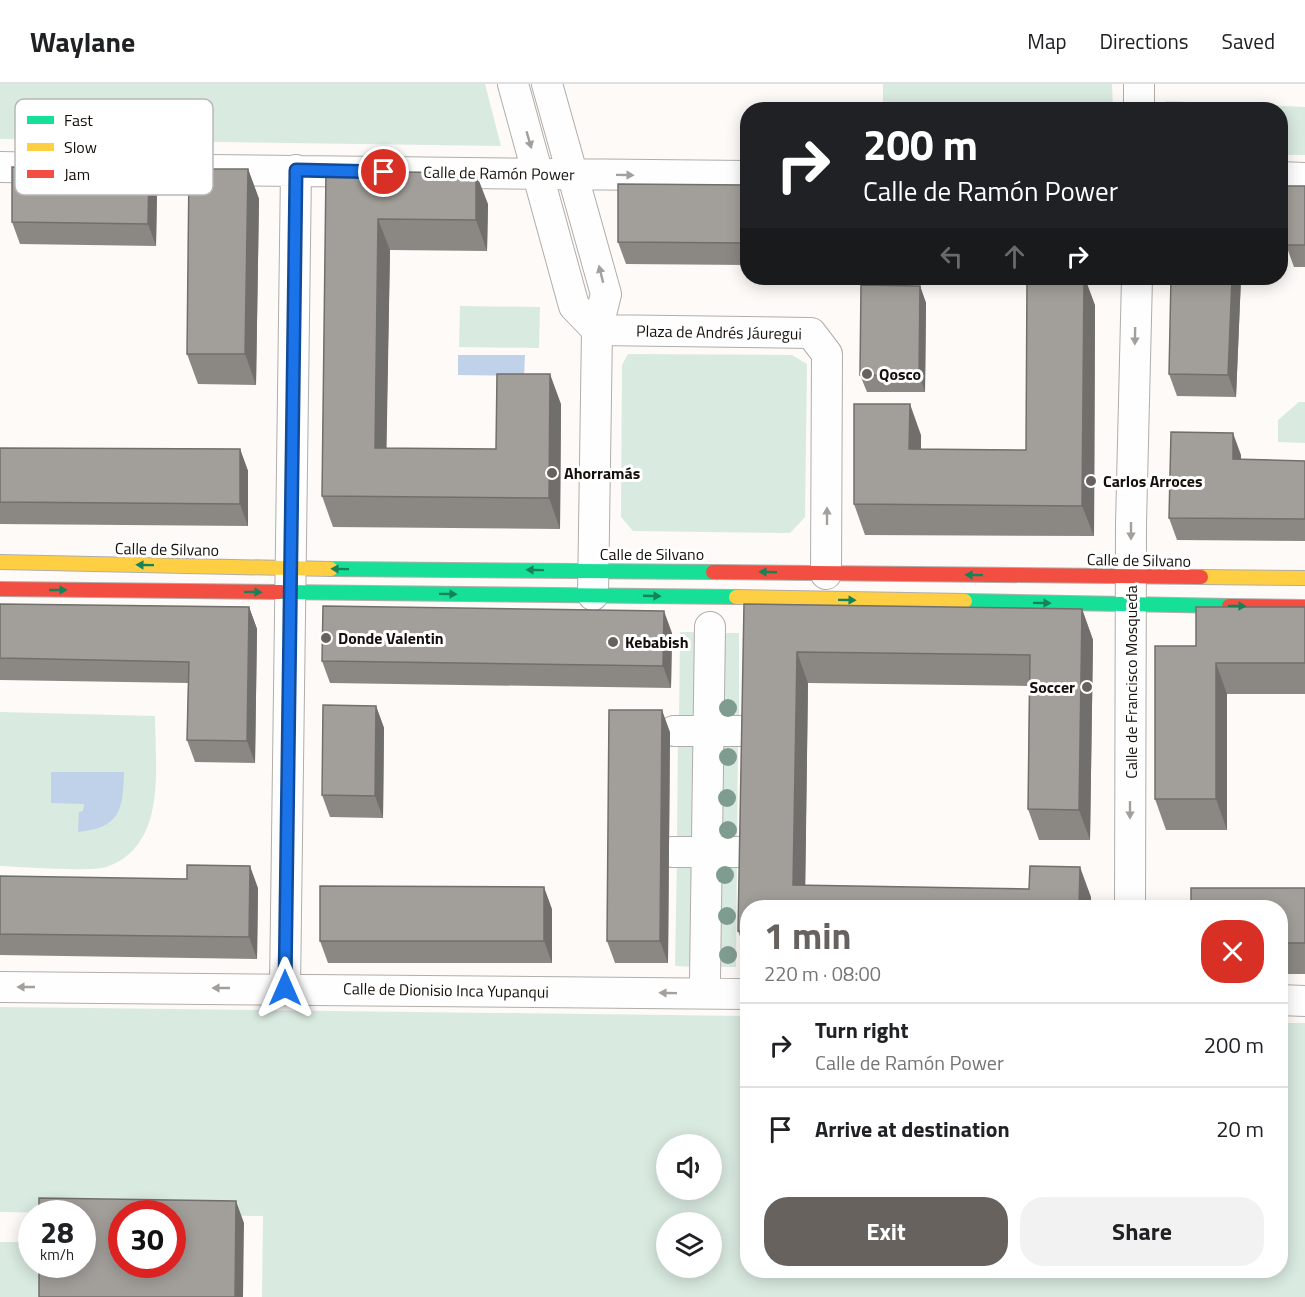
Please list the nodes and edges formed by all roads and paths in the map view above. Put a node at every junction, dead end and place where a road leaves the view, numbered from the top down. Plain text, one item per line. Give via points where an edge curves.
1 (513, 84) edge
2 (547, 84) edge
3 (1139, 84) edge
4 (1139, 102) edge
5 (0, 167) edge
6 (15, 167) edge
7 (213, 169) edge
8 (296, 170) junction
9 (538, 173) junction
10 (574, 174) junction
11 (740, 176) edge
12 (1288, 177) edge
13 (1305, 178) edge
14 (1137, 285) edge
15 (597, 330) junction
16 (0, 562) edge
17 (826, 574) junction
18 (1305, 578) edge
19 (290, 580) junction
20 (594, 583) junction
21 (0, 589) edge
22 (1131, 590) junction
23 (1305, 607) edge
24 (710, 627) dead end
25 (674, 731) dead end
26 (709, 731) junction
27 (744, 731) edge
28 (672, 852) dead end
29 (707, 852) junction
30 (742, 852) edge
31 (1130, 900) edge
32 (705, 980) dead end
33 (0, 987) edge
34 (285, 988) junction
35 (740, 994) edge
36 (1288, 1000) edge
37 (1305, 1000) edge

1 -> 9 street
2 - 10 street
3 - 4 street
5 - 6 street, Calle de Ramón Power
7 - 8 street, Calle de Ramón Power
8 - 9 street, Calle de Ramón Power
8 - 19 street
9 - 10 street, Calle de Ramón Power
9 - 15 street via 574,306
10 -> 11 street, Calle de Ramón Power
15 -> 10 street via 606,294
12 - 13 street
14 -> 22 street, Calle de Francisco Mosqueda
17 -> 15 street, Plaza de Andrés Jáuregui via 827,354 811,333
15 - 20 street
19 -> 16 street, Calle de Silvano
17 -> 20 street, Calle de Silvano
22 -> 17 street, Calle de Silvano
18 - 22 street, Calle de Silvano
20 -> 19 street, Calle de Silvano
19 -> 20 street, Calle de Silvano
21 -> 19 street, Calle de Silvano
19 - 34 street
20 -> 22 street, Calle de Silvano
22 -> 23 street, Calle de Silvano
22 -> 31 street, Calle de Francisco Mosqueda
24 - 26 street
25 - 26 street
26 - 27 street
26 - 29 street
28 - 29 street
29 - 30 street
29 - 32 street
34 -> 33 street, Calle de Dionisio Inca Yupanqui
35 -> 34 street, Calle de Dionisio Inca Yupanqui
36 - 37 street

